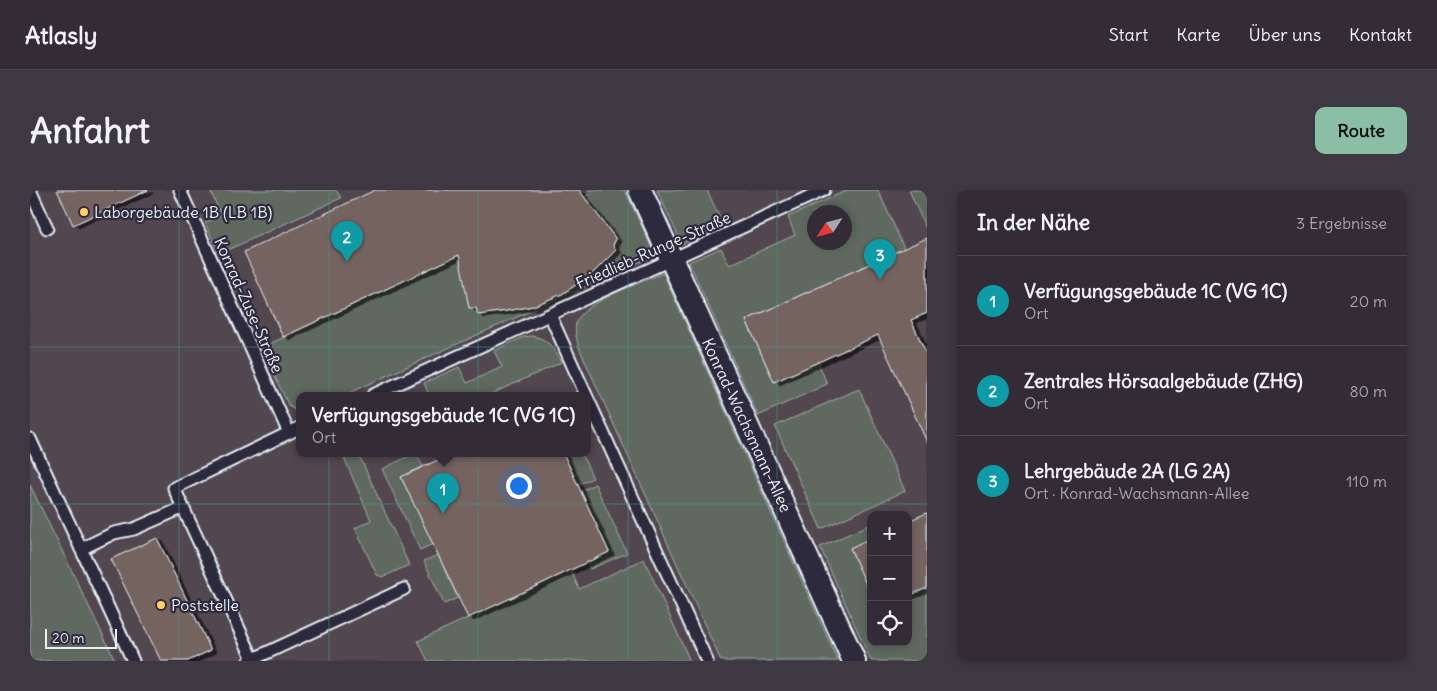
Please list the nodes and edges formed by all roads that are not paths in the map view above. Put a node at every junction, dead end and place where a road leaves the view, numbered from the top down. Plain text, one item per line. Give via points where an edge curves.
1 (30, 190) edge
2 (180, 190) edge
3 (640, 190) edge
4 (824, 190) edge
5 (806, 194) edge
6 (47, 228) dead end
7 (671, 258) junction
8 (550, 315) junction
9 (379, 392) edge
10 (584, 392) edge
11 (591, 407) edge
12 (294, 431) edge
13 (30, 439) edge
14 (182, 508) junction
15 (81, 549) junction
16 (404, 589) dead end
17 (251, 660) edge
18 (133, 661) edge
19 (707, 661) edge
20 (854, 661) edge

1 - 6 lane
2 - 12 lane, Konrad-Zuse-Straße
3 - 7 street, Konrad-Wachsmann-Allee
4 - 5 lane, Friedlieb-Runge-Straße
5 - 7 lane, Friedlieb-Runge-Straße
7 - 8 lane, Friedlieb-Runge-Straße
7 - 20 street, Konrad-Wachsmann-Allee
8 - 9 lane, Friedlieb-Runge-Straße
8 - 10 lane
11 - 19 lane
12 - 14 lane via 174,488
13 - 15 lane
14 - 15 lane via 134,529 114,532
14 - 17 lane
15 - 18 lane
16 - 17 lane

